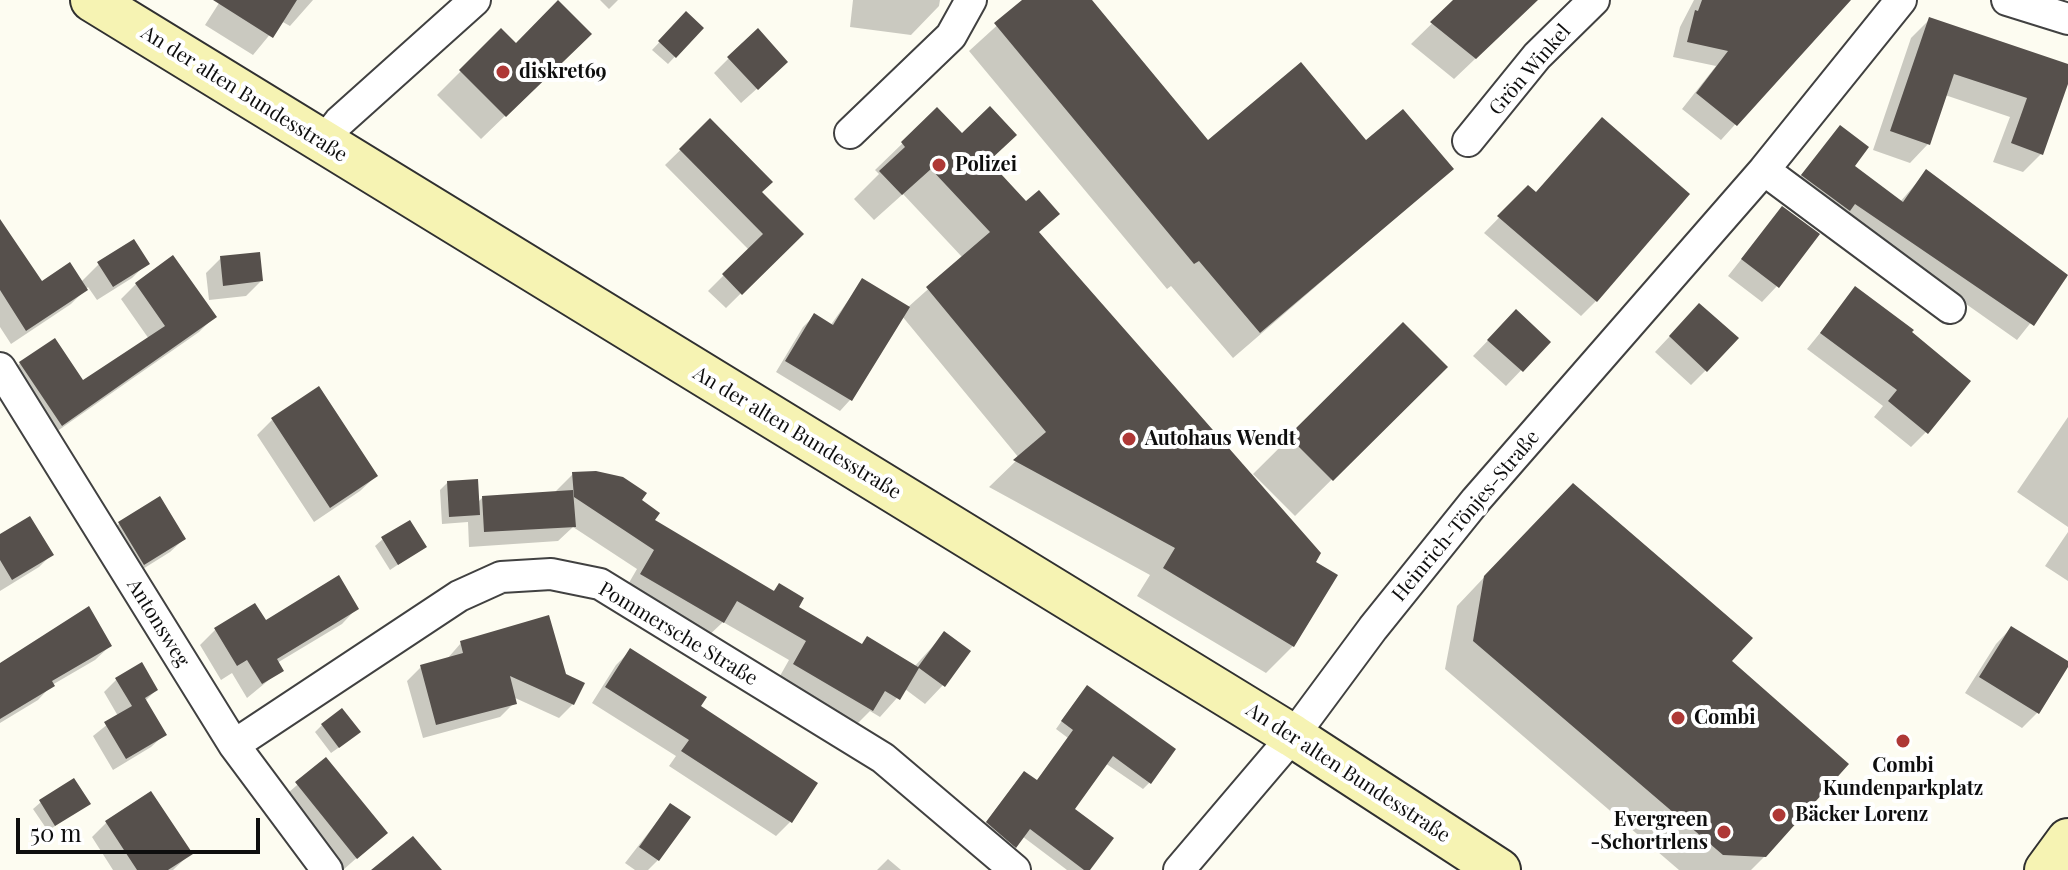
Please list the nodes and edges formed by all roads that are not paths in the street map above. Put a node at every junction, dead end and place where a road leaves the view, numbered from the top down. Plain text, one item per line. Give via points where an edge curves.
1 (92, 0) edge
2 (475, 0) edge
3 (971, 0) edge
4 (1594, 0) edge
5 (1901, 0) edge
6 (2007, 0) edge
7 (2068, 19) edge
8 (850, 133) dead end
9 (1468, 141) dead end
10 (323, 142) junction
11 (1764, 170) junction
12 (1950, 308) dead end
13 (0, 368) edge
14 (1293, 736) junction
15 (234, 745) junction
16 (2068, 840) edge
17 (327, 870) edge
18 (1015, 870) edge
19 (1179, 870) edge
20 (1499, 870) edge
21 (2046, 870) edge

1 - 10 street, An der alten Bundesstraße
2 - 10 street
3 - 8 street via 951,36
4 - 9 street, Grön Winkel via 1537,56
5 - 11 street, Heinrich-Tönjes-Straße
6 - 7 street
10 - 14 street, An der alten Bundesstraße
11 - 12 street
11 - 14 street, Heinrich-Tönjes-Straße via 1476,500
13 - 15 street, Antonsweg
14 - 19 street, Heinrich-Tönjes-Straße
14 - 20 street, An der alten Bundesstraße
15 - 17 street, Antonsweg
15 - 18 street, Pommersche Straße via 459,596 501,577 551,574 600,584 883,758
16 - 21 street

